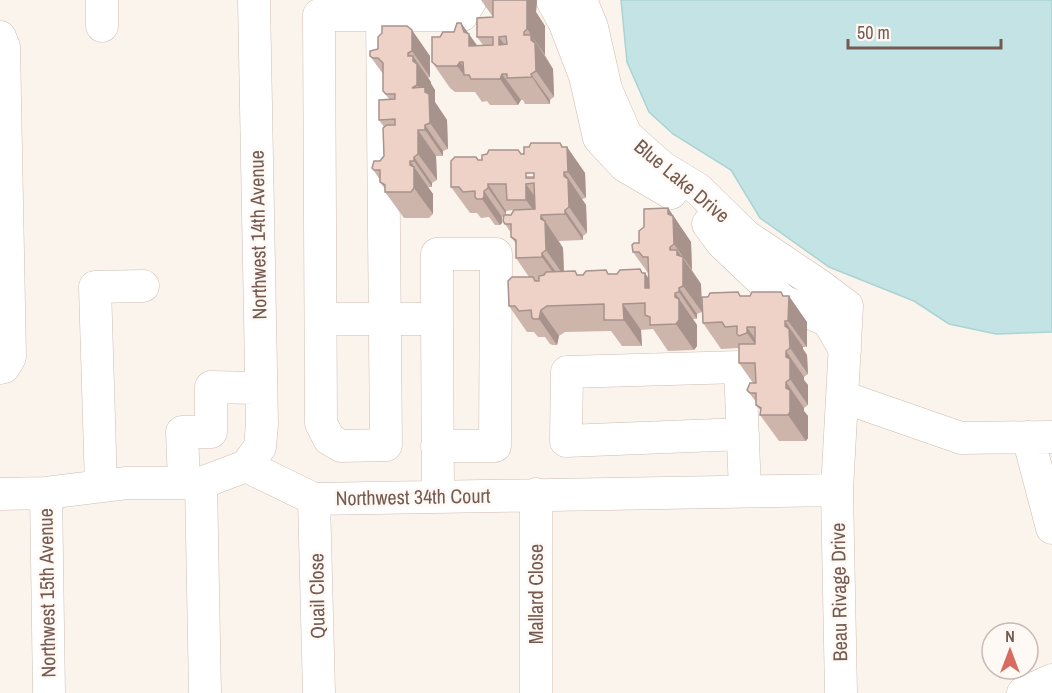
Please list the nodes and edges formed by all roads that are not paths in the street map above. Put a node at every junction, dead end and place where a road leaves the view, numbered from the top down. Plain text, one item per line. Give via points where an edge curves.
1 (254, 0) edge
2 (471, 0) edge
3 (552, 0) edge
4 (580, 0) edge
5 (382, 15) junction
6 (0, 37) edge
7 (143, 286) dead end
8 (321, 319) junction
9 (385, 319) junction
10 (437, 319) junction
11 (845, 350) junction
12 (0, 368) edge
13 (261, 388) junction
14 (843, 397) junction
15 (743, 434) junction
16 (1040, 437) edge
17 (437, 446) junction
18 (246, 466) junction
19 (193, 483) junction
20 (101, 486) junction
21 (837, 490) junction
22 (745, 491) junction
23 (46, 493) junction
24 (0, 494) edge
25 (536, 494) junction
26 (438, 496) junction
27 (314, 499) junction
28 (1052, 528) edge
29 (1052, 680) edge
30 (49, 693) edge
31 (205, 693) edge
32 (319, 693) edge
33 (536, 693) edge
34 (841, 693) edge
35 (1023, 693) edge

1 - 13 street, Northwest 14th Avenue
2 - 5 street via 462,15
3 - 11 street, Blue Lake Drive via 585,76 599,138 625,166 693,204 722,243 783,301 828,321
4 - 11 street, Blue Lake Drive via 592,27 606,89 627,135 662,167 698,189 746,236 847,306
5 - 8 street via 319,15
5 - 9 street
6 - 12 street via 4,48 10,357
7 - 20 street via 95,287
8 - 9 street
8 - 9 street via 321,423 330,439 340,446 386,445
9 - 10 street
10 - 17 street
10 - 17 street via 437,254 496,254 495,446
11 - 14 street, Blue Lake Drive
13 - 18 street, Northwest 14th Avenue via 260,447
13 - 19 street via 211,387 211,432 182,432
14 - 16 street via 961,438
14 - 21 street, Blue Lake Drive
15 - 15 street via 740,367 567,372 566,441
15 - 22 street
16 - 28 street
17 - 26 street
18 - 19 street
18 - 27 street, Northwest 34th Court
19 - 20 street
19 - 31 street
20 - 23 street
21 - 22 street, Northwest 34th Court
21 - 34 street, Beau Rivage Drive
22 - 25 street, Northwest 34th Court
23 - 24 street
23 - 30 street, Northwest 15th Avenue
25 - 26 street, Northwest 34th Court
25 - 33 street, Mallard Close
26 - 27 street, Northwest 34th Court
27 - 32 street, Quail Close
29 - 35 street

